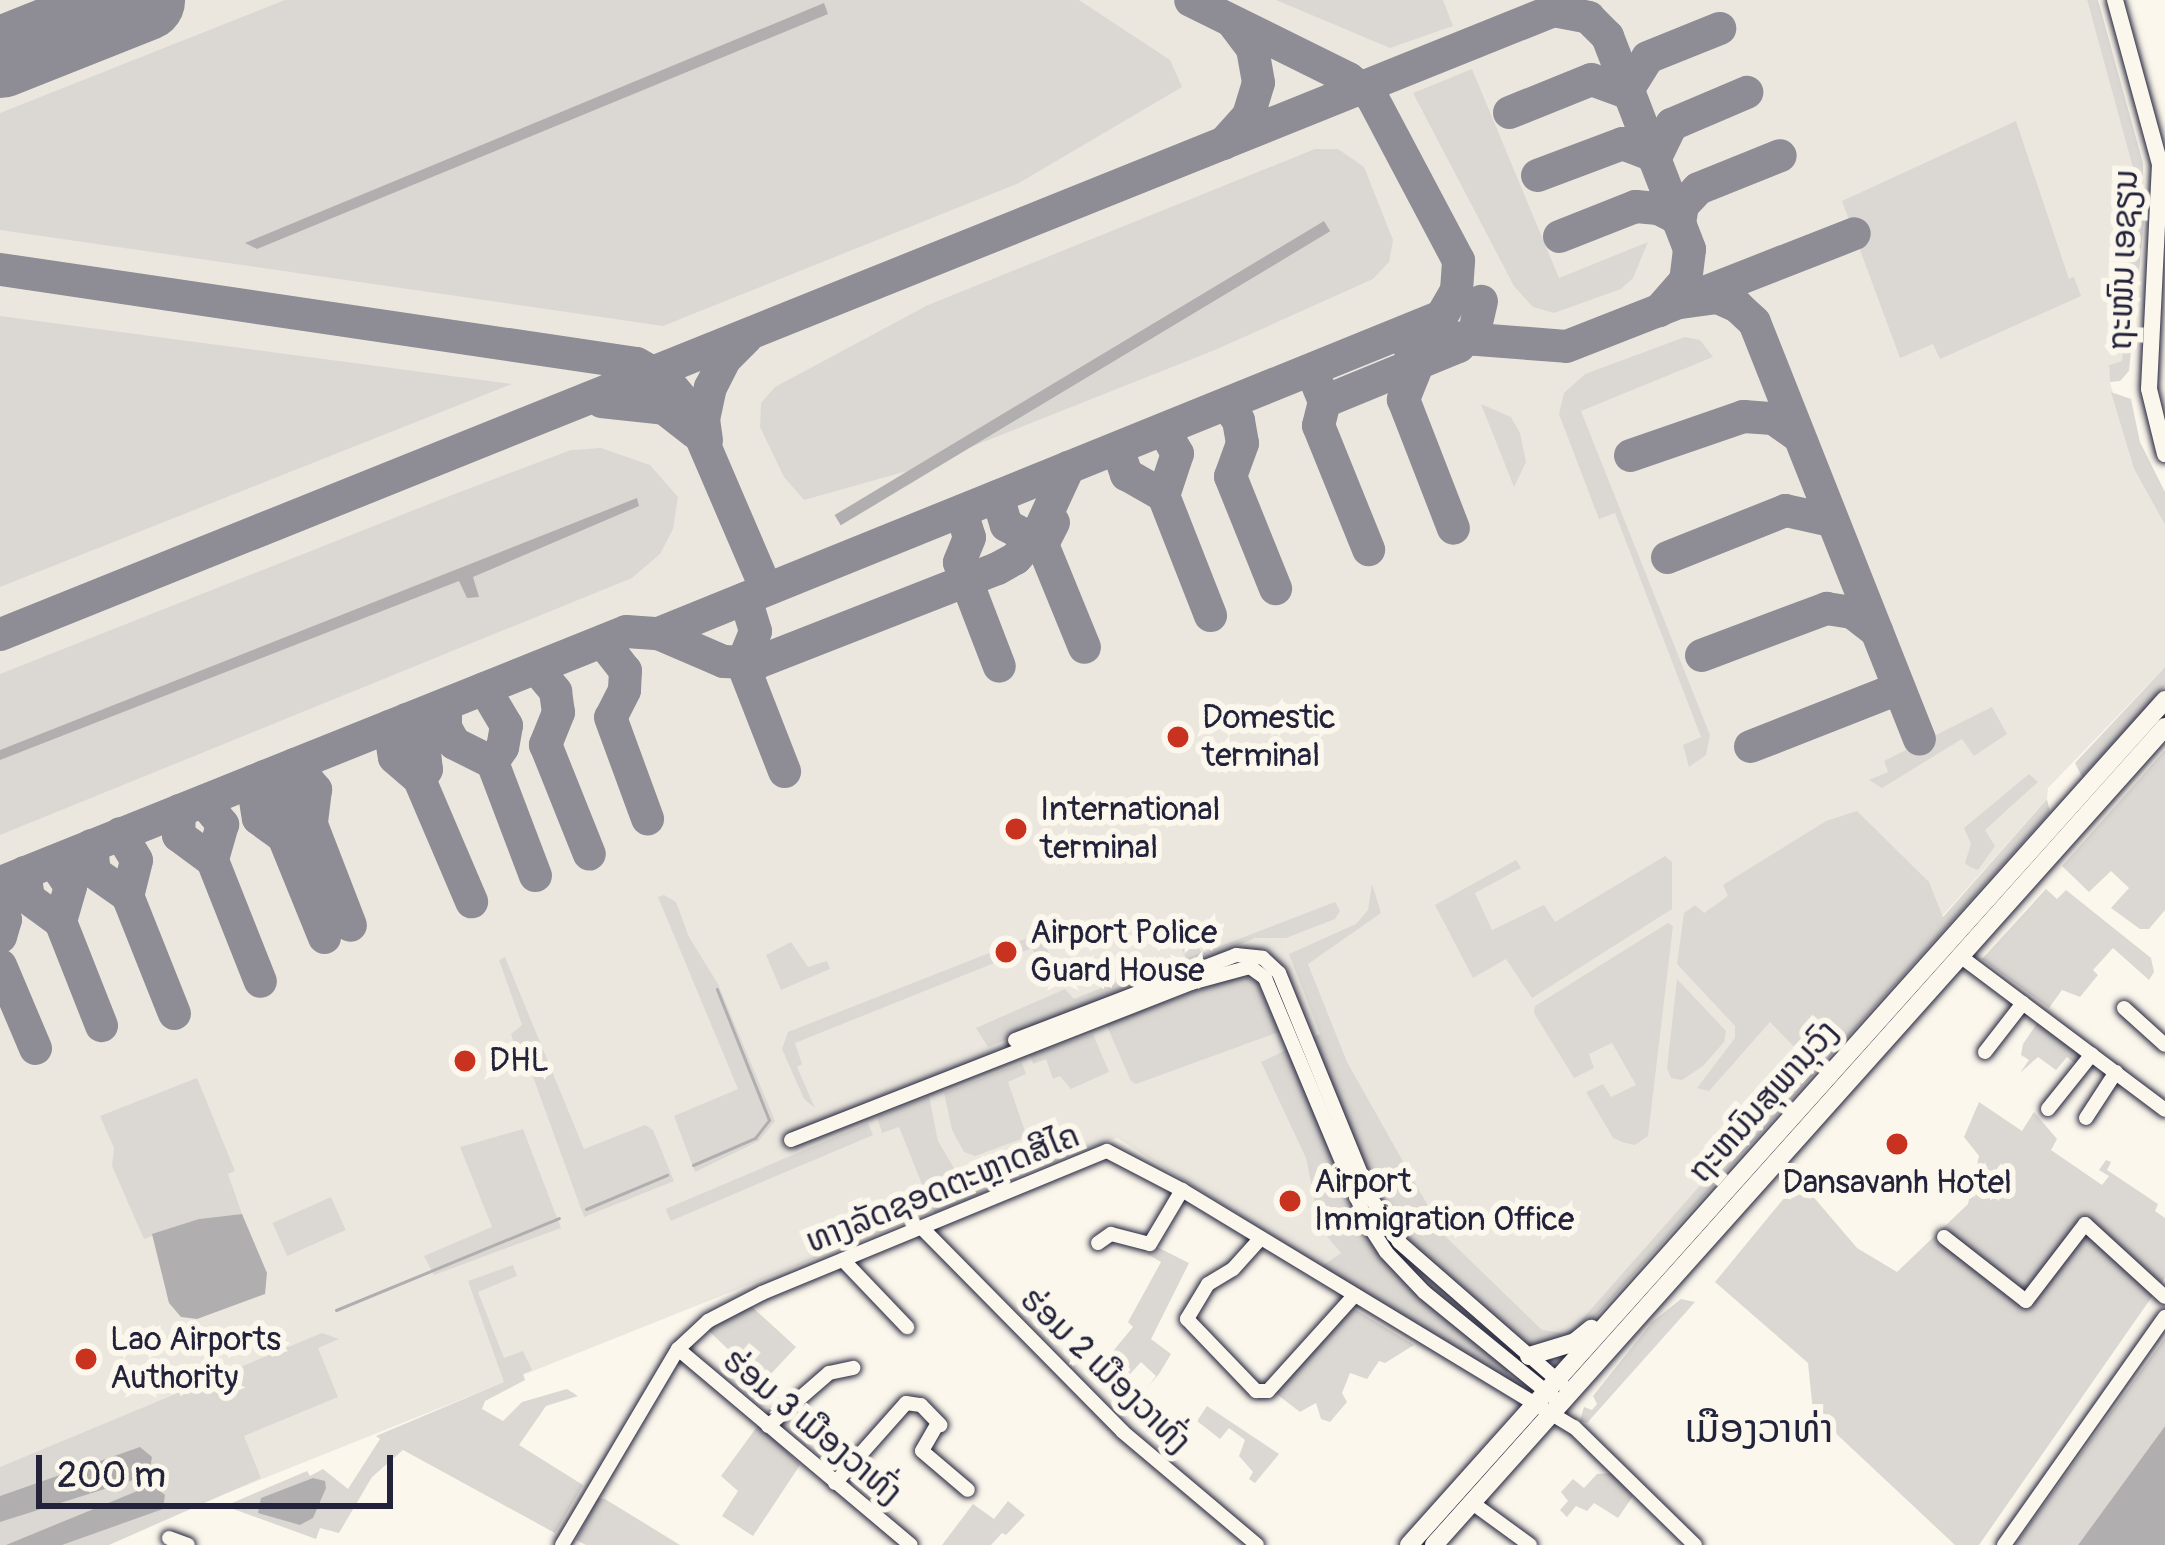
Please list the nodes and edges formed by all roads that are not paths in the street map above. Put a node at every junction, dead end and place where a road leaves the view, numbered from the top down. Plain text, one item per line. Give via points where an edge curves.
1 (2115, 0) edge
2 (2158, 369) edge
3 (2165, 454) edge
4 (2165, 700) edge
5 (2165, 727) edge
6 (1960, 956) junction
7 (2023, 1003) junction
8 (2123, 1008) dead end
9 (2165, 1045) edge
10 (1984, 1052) dead end
11 (2092, 1054) junction
12 (2116, 1072) junction
13 (2165, 1087) edge
14 (2160, 1106) edge
15 (2048, 1109) dead end
16 (2086, 1118) dead end
17 (790, 1140) dead end
18 (1182, 1190) junction
19 (1362, 1192) junction
20 (922, 1228) junction
21 (1944, 1237) dead end
22 (1260, 1239) junction
23 (1098, 1243) dead end
24 (1671, 1250) junction
25 (843, 1260) junction
26 (1436, 1279) junction
27 (1424, 1292) junction
28 (1353, 1297) junction
29 (2165, 1297) edge
30 (2165, 1316) edge
31 (907, 1327) dead end
32 (678, 1349) junction
33 (1529, 1356) junction
34 (853, 1368) dead end
35 (1553, 1398) junction
36 (768, 1426) junction
37 (835, 1483) junction
38 (968, 1490) dead end
39 (1472, 1502) junction
40 (170, 1538) dead end
41 (188, 1545) edge
42 (562, 1545) edge
43 (911, 1545) edge
44 (1257, 1545) edge
45 (1409, 1545) edge
46 (1434, 1545) edge
47 (1530, 1545) edge
48 (1695, 1545) edge
49 (2004, 1545) edge

1 - 2 main road, ຖະໜົນ ເອຊຽນ via 2159,164
2 - 3 main road, ຖະໜົນ ເອຊຽນ via 2152,416
4 - 24 highway, ຖະຫນົນສຸພານຸວົງ
5 - 6 highway, ຖະຫນົນສຸພານຸວົງ
6 - 7 street
6 - 35 highway, ຖະຫນົນສຸພານຸວົງ
7 - 10 street
7 - 11 street
8 - 9 street
11 - 12 street
11 - 15 street
12 - 14 street
12 - 16 street
13 - 14 street
17 - 19 street via 1250,968 1265,978 1295,1032
18 - 20 street, ທາງລັດຊອດຕະຫຼາດສີໄຄ via 1107,1151
18 - 22 street, ທາງລັດຊອດຕະຫຼາດສີໄຄ
18 - 23 street via 1150,1244 1111,1234
19 - 26 street
19 - 27 street via 1386,1252
20 - 25 street, ທາງລັດຊອດຕະຫຼາດສີໄຄ
20 - 44 street, ຮ່ອມ 2 ເມືອງວາທົ່ງ via 1123,1432
21 - 29 street via 2026,1301 2085,1224
22 - 28 street, ທາງລັດຊອດຕະຫຼາດສີໄຄ
22 - 28 street via 1208,1284 1187,1319 1256,1391 1268,1390
24 - 33 highway via 1575,1342
24 - 35 highway, ຖະຫນົນສຸພານຸວົງ
25 - 31 street
25 - 32 street, ທາງລັດຊອດຕະຫຼາດສີໄຄ via 717,1314
26 - 27 street
26 - 33 street
27 - 35 street
28 - 35 street, ທາງລັດຊອດຕະຫຼາດສີໄຄ
30 - 49 street
32 - 36 street, ຮ່ອມ 3 ເມືອງວາທົ່ງ
32 - 42 street, ທາງລັດຊອດຕະຫຼາດສີໄຄ
33 - 35 street
34 - 36 street via 829,1372
35 - 39 highway, ຖະຫນົນສຸພານຸວົງ
35 - 45 highway, ຖະຫນົນສຸພານຸວົງ
35 - 48 street
36 - 37 street, ຮ່ອມ 3 ເມືອງວາທົ່ງ
37 - 38 street via 906,1403 921,1405 939,1424 922,1451
37 - 43 street, ຮ່ອມ 3 ເມືອງວາທົ່ງ
39 - 46 highway, ຖະຫນົນສຸພານຸວົງ
39 - 47 street
40 - 41 street

